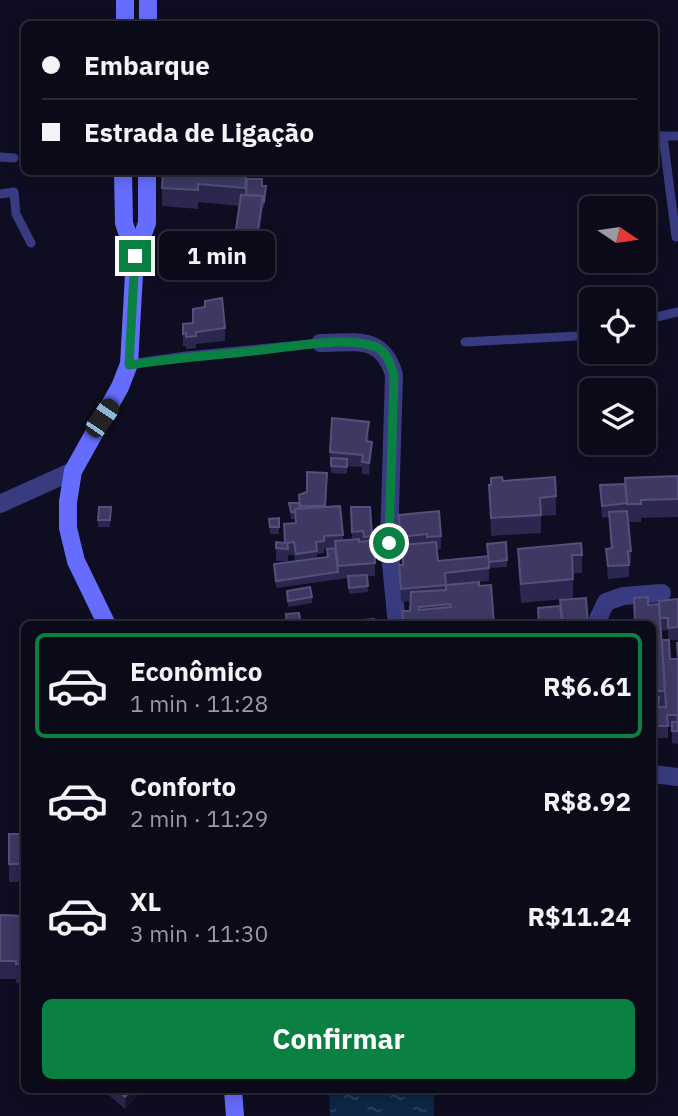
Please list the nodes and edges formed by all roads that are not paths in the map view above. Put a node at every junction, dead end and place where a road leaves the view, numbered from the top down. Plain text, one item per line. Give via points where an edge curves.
1 (125, 0) edge
2 (148, 0) edge
3 (125, 21) edge
4 (148, 21) edge
5 (659, 136) edge
6 (678, 136) edge
7 (0, 157) edge
8 (14, 158) dead end
9 (123, 175) edge
10 (148, 175) edge
11 (0, 194) edge
12 (676, 237) dead end
13 (31, 243) dead end
14 (135, 256) junction
15 (678, 312) edge
16 (656, 317) edge
17 (579, 336) edge
18 (465, 342) dead end
19 (320, 344) joint
20 (129, 365) junction
21 (73, 471) junction
22 (0, 504) edge
23 (663, 593) dead end
24 (105, 621) edge
25 (397, 621) edge
26 (598, 621) edge
27 (656, 774) edge
28 (678, 777) edge
29 (233, 1093) edge
30 (235, 1116) edge

1 - 3 main road
2 - 4 main road
5 - 6 lane
5 - 12 lane
7 - 8 lane
9 - 14 main road via 124,223
10 - 14 main road via 147,223
11 - 13 lane via 14,191 16,214
14 - 20 main road
15 - 16 lane
17 - 18 lane
19 - 20 lane
19 - 25 street via 377,347 389,359 394,375 389,543
20 - 21 main road
21 - 22 street
21 - 24 main road via 68,528 76,561
23 - 26 street via 606,602
27 - 28 street
29 - 30 main road

